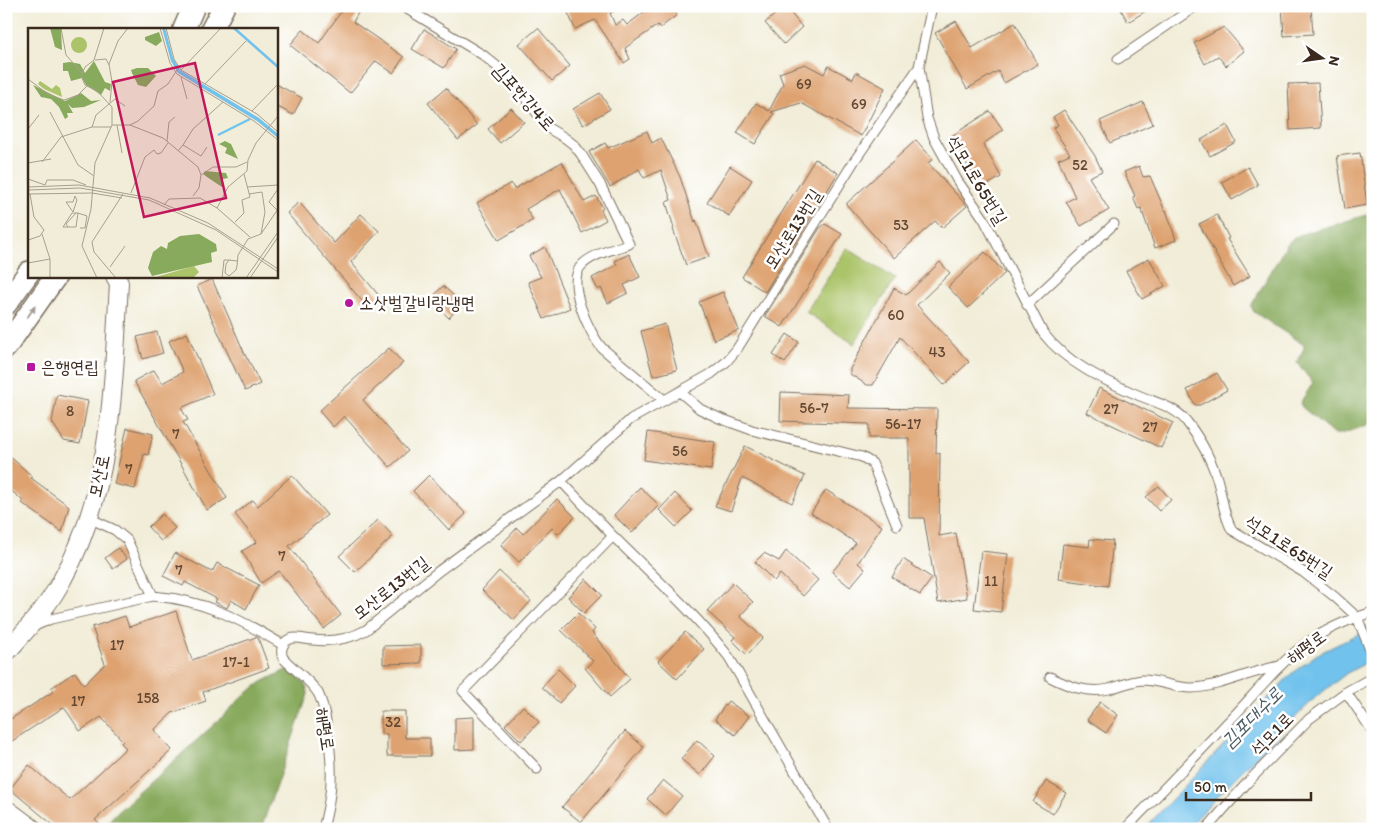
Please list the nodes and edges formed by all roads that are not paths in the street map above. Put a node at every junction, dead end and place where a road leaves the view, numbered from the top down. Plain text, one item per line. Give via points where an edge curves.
1 (194, 6) edge
2 (224, 6) edge
3 (402, 6) edge
4 (932, 6) edge
5 (1196, 6) edge
6 (184, 28) edge
7 (213, 28) edge
8 (1118, 59) dead end
9 (919, 67) junction
10 (1114, 224) dead end
11 (28, 273) edge
12 (55, 278) edge
13 (118, 279) edge
14 (6, 304) edge
15 (1027, 305) junction
16 (6, 347) edge
17 (680, 392) junction
18 (664, 400) junction
19 (561, 481) junction
20 (89, 518) junction
21 (897, 525) dead end
22 (613, 536) junction
23 (153, 596) junction
24 (1373, 612) edge
25 (1358, 620) junction
26 (28, 629) junction
27 (283, 645) junction
28 (6, 653) edge
29 (1373, 657) edge
30 (1280, 666) junction
31 (1050, 677) dead end
32 (1373, 677) edge
33 (1346, 692) junction
34 (1373, 732) edge
35 (537, 769) dead end
36 (6, 809) edge
37 (33, 829) edge
38 (323, 829) edge
39 (828, 829) edge
40 (1124, 829) edge
41 (1206, 829) edge

1 - 6 street
2 - 7 street
3 - 18 lane, 김포한강4로 via 483,55 511,78 548,128 574,145 581,154 600,184 629,244 582,264 575,285 581,307 596,341 608,355
4 - 9 lane, 석모1로65번길
5 - 8 lane
9 - 15 lane, 석모1로65번길 via 927,118 934,138 984,219
9 - 17 lane, 모산로13번길 via 854,163 737,349 711,374
10 - 15 lane
11 - 14 street
16 -> 12 street
13 - 20 street, 모산로 via 112,404
15 - 25 lane, 석모1로65번길 via 1049,341 1076,364 1170,408 1186,420 1211,464 1225,518 1232,530 1302,572 1336,597
17 - 18 lane, 모산로13번길
17 - 21 lane via 700,409 719,418 752,430 862,457 872,463
18 - 19 lane, 모산로13번길 via 631,418
19 - 22 lane
19 - 27 lane, 모산로13번길 via 356,636 326,641 294,638
20 - 23 lane via 115,530 127,540
20 - 26 street, 모산로 via 61,582
22 - 35 lane via 463,691
22 - 39 lane via 729,657
23 - 26 lane via 51,620
23 - 27 lane via 177,598 221,612
24 - 25 lane, 해평로
25 - 29 lane, 석모1로65번길
25 - 30 lane, 해평로 via 1307,643
26 - 28 street, 모산로
27 - 38 lane, 해평로 via 283,658 310,684 323,707 332,779
30 - 31 lane via 1192,688 1143,680 1106,690 1091,690
30 - 40 lane, 해평로
32 - 33 lane, 석모1로
33 - 34 lane
33 - 41 lane, 석모1로 via 1309,719
36 - 37 street

